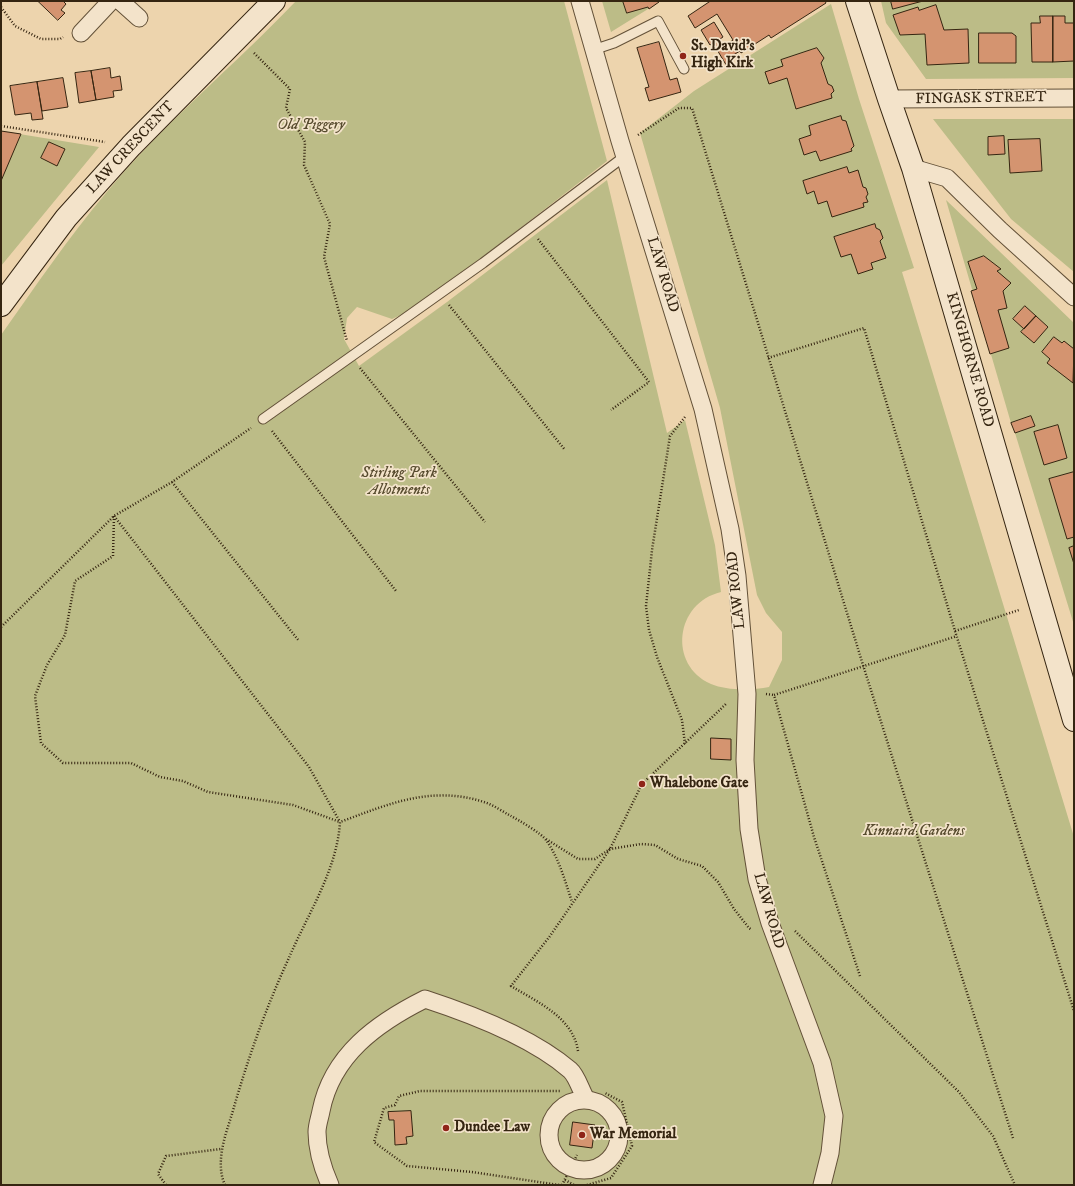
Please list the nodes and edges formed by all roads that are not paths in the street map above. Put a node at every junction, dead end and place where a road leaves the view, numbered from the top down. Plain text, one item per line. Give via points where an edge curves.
1 (111, 1) edge
2 (120, 1) edge
3 (274, 1) edge
4 (580, 1) edge
5 (857, 1) edge
6 (138, 18) dead end
7 (81, 33) road end
8 (593, 50) junction
9 (684, 69) dead end
10 (1074, 98) edge
11 (889, 100) junction
12 (623, 148) junction
13 (914, 168) junction
14 (1074, 297) edge
15 (1, 305) edge
16 (263, 419) road end
17 (1074, 720) edge
18 (584, 1095) junction
19 (330, 1185) edge
20 (822, 1185) edge

1 - 7 street
2 - 6 street
3 - 15 street, LAW CRESCENT via 131,146 66,218
4 - 8 street, LAW ROAD
5 - 11 street, KINGHORNE ROAD
8 - 9 lane via 614,43 658,21
8 - 12 street, LAW ROAD
10 - 11 street, FINGASK STREET
11 - 13 street, KINGHORNE ROAD
12 - 16 lane via 529,228
12 - 20 street, LAW ROAD via 703,409 730,529 737,576 747,694 745,760 749,829 757,879 772,931 822,1063 834,1116 830,1153
13 - 14 street via 947,178
13 - 17 street, KINGHORNE ROAD
18 - 18 street via 605,1106 617,1124 619,1135 612,1156 604,1164 582,1170 561,1161 553,1152 549,1141 549,1129 558,1111
18 - 19 street via 571,1071 533,1045 455,1009 425,1000 395,1014 346,1056 325,1093 317,1131 323,1168

